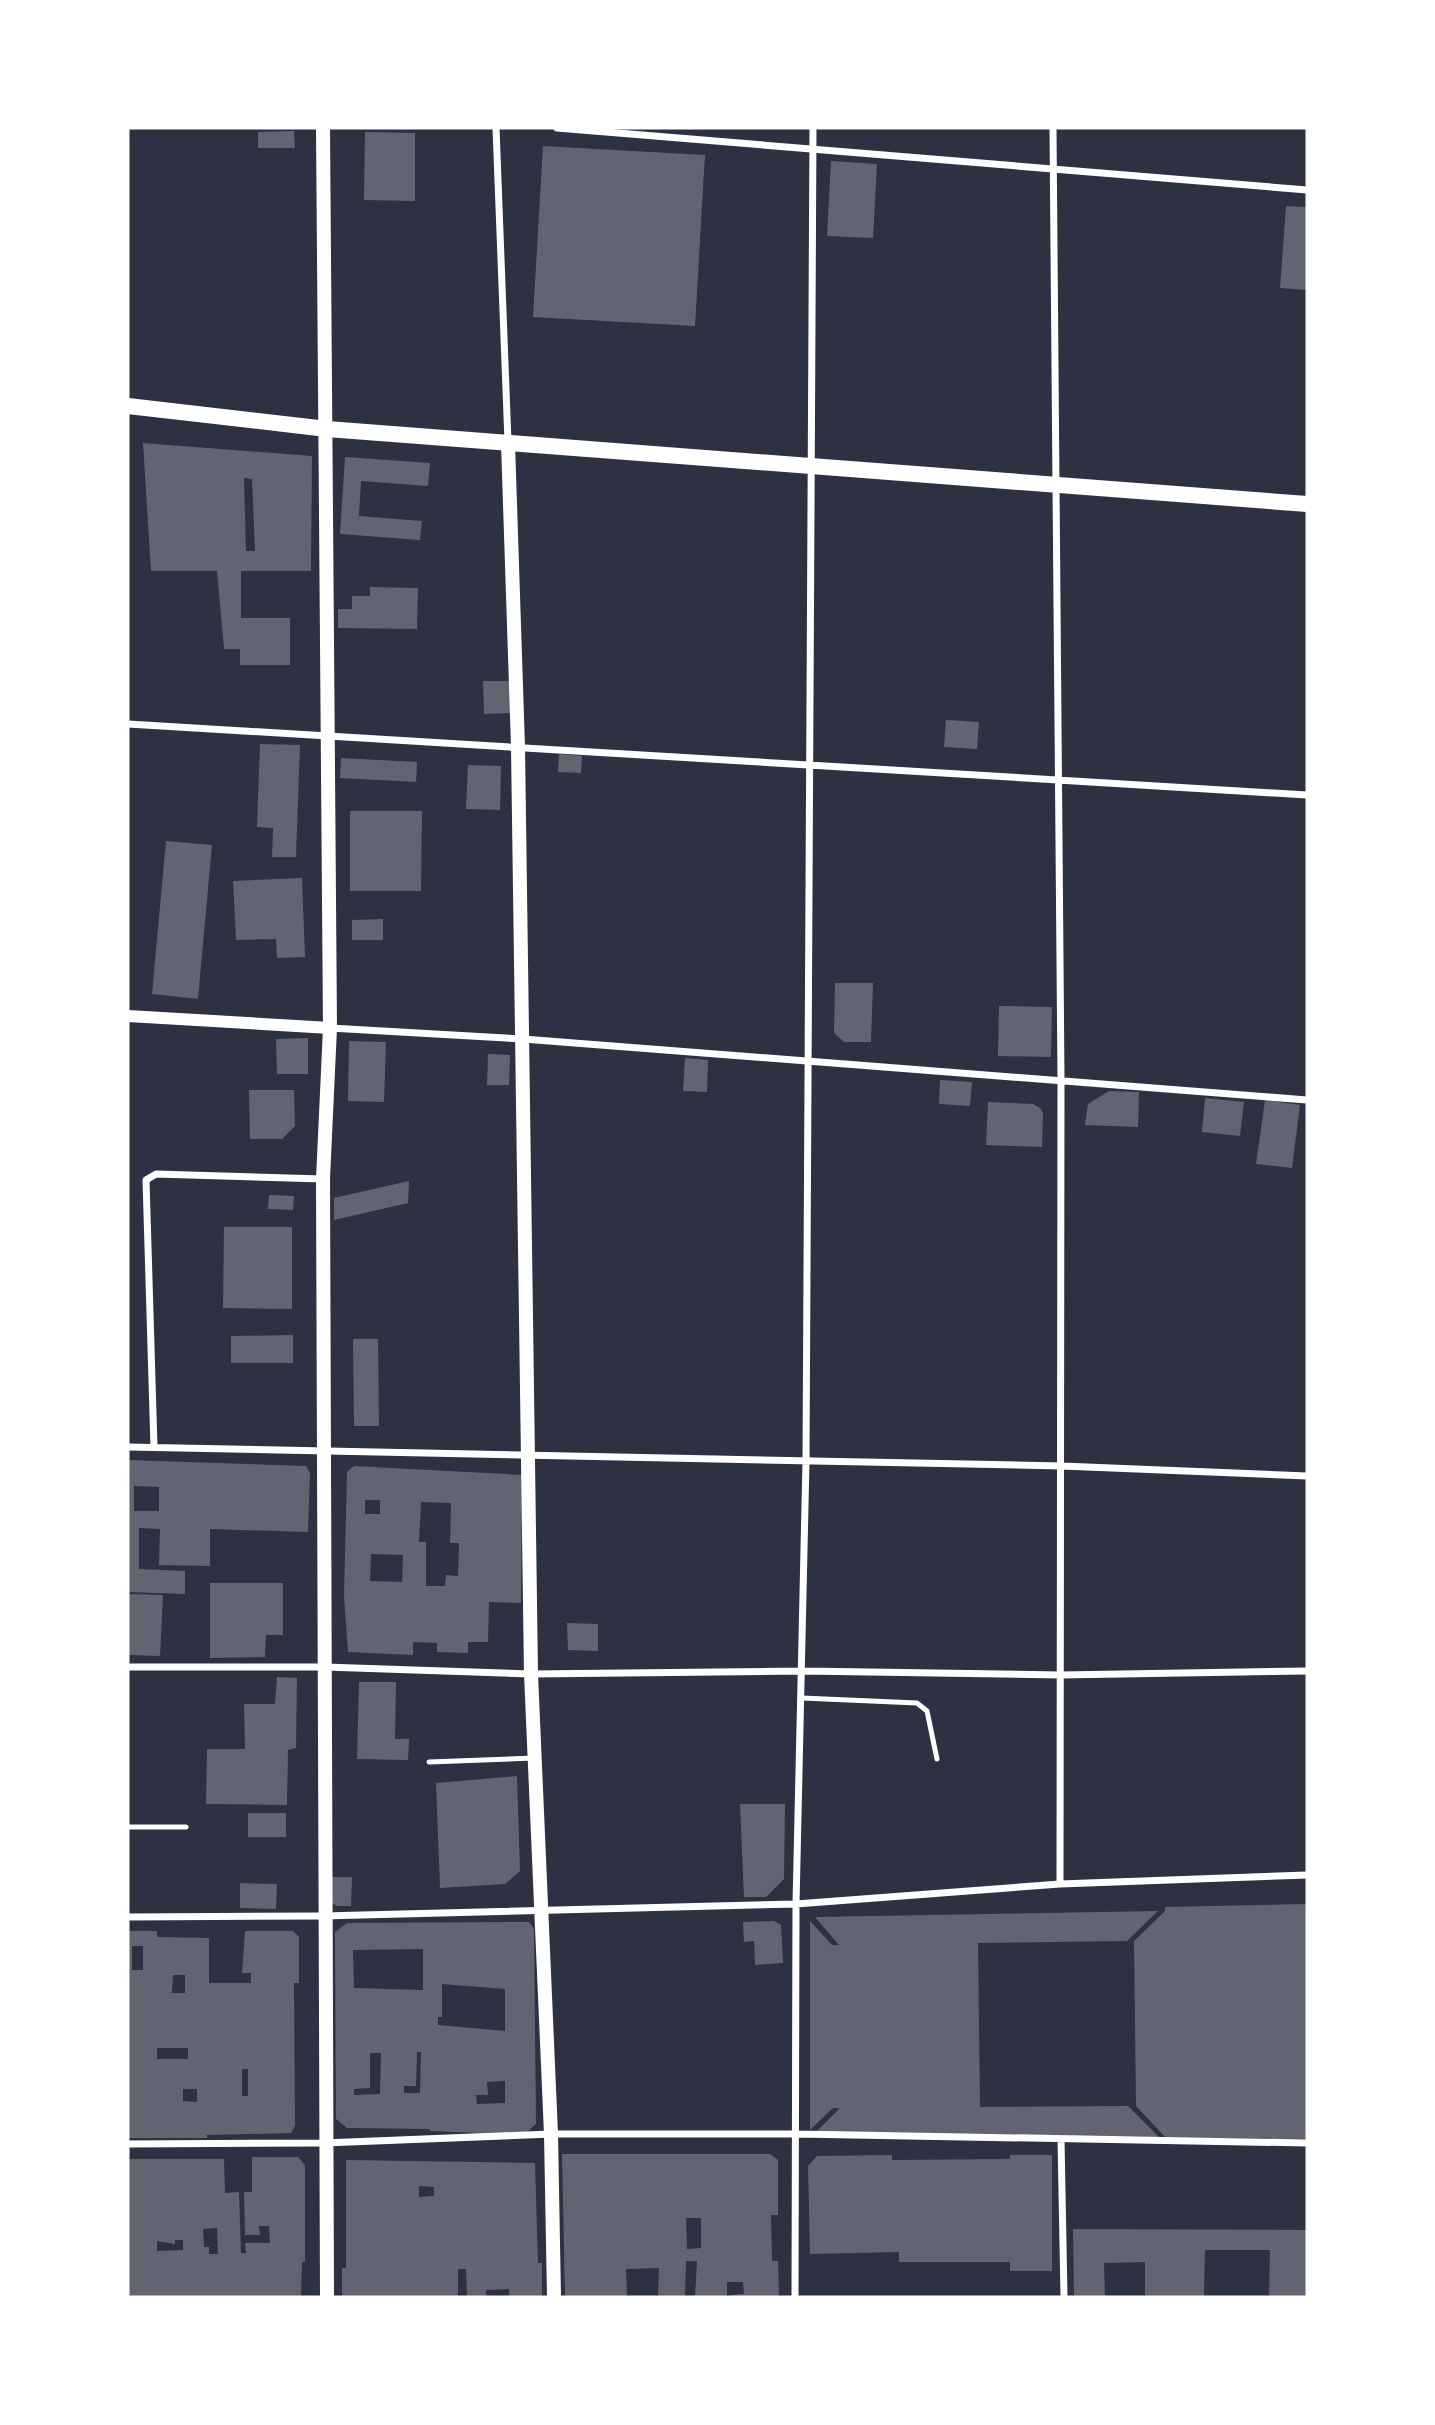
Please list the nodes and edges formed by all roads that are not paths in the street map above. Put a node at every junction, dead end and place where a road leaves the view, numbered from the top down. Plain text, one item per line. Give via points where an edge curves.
1 (323, 128) edge
2 (496, 128) edge
3 (557, 128) edge
4 (813, 128) edge
5 (1053, 128) edge
6 (814, 149) junction
7 (1053, 169) junction
8 (1307, 190) edge
9 (128, 406) edge
10 (327, 429) junction
11 (508, 443) junction
12 (813, 466) junction
13 (1055, 485) junction
14 (1307, 504) edge
15 (128, 724) edge
16 (326, 737) junction
17 (518, 747) junction
18 (811, 765) junction
19 (1058, 780) junction
20 (1307, 795) edge
21 (128, 1016) edge
22 (330, 1028) junction
23 (523, 1040) junction
24 (808, 1060) junction
25 (1061, 1079) junction
26 (1307, 1100) edge
27 (323, 1179) junction
28 (128, 1447) edge
29 (154, 1447) junction
30 (326, 1450) junction
31 (528, 1457) junction
32 (806, 1461) junction
33 (1062, 1466) junction
34 (1307, 1476) edge
35 (128, 1667) edge
36 (325, 1668) junction
37 (803, 1671) junction
38 (1307, 1671) edge
39 (531, 1674) junction
40 (1061, 1675) junction
41 (802, 1698) junction
42 (534, 1758) junction
43 (937, 1759) dead end
44 (429, 1762) dead end
45 (128, 1827) edge
46 (186, 1827) dead end
47 (1307, 1875) edge
48 (1060, 1884) junction
49 (796, 1904) junction
50 (541, 1910) junction
51 (323, 1916) junction
52 (128, 1917) edge
53 (551, 2134) junction
54 (797, 2134) junction
55 (1061, 2139) junction
56 (324, 2143) junction
57 (1307, 2143) edge
58 (128, 2144) edge
59 (327, 2297) edge
60 (554, 2297) edge
61 (795, 2297) edge
62 (1063, 2297) edge

1 - 10 main road
2 - 11 street
3 - 6 street
4 - 6 street
5 - 7 street
6 - 7 street
6 - 12 street
7 - 8 street
7 - 13 street
9 - 10 main road
10 - 11 main road
10 - 16 main road
11 - 12 main road
11 - 17 main road
12 - 13 main road
12 - 18 street
13 - 14 main road
13 - 19 street
15 - 16 street
16 - 17 street
16 - 22 main road
17 - 18 street
17 - 23 main road
18 - 19 street
18 - 24 street
19 - 20 street
19 - 25 street
21 - 22 street
22 - 23 street
22 - 27 main road
23 - 24 street
23 - 31 main road
24 - 25 street
24 - 32 street
25 - 26 street
25 - 33 street
27 - 29 street via 156,1174 146,1180
27 - 30 main road
28 - 29 street
29 - 30 street
30 - 31 street
30 - 36 main road
31 - 32 street
31 - 39 main road
32 - 33 street
32 - 37 street
33 - 34 street
33 - 40 street
35 - 36 street
36 - 39 street
36 - 51 main road
37 - 39 street
37 - 40 street
37 - 41 street
38 - 40 street
39 - 42 main road
40 - 48 street
41 - 43 lane via 918,1703 928,1711
41 - 49 street
42 - 44 lane
42 - 50 main road
45 - 46 lane
47 - 48 street
48 - 49 street
49 - 50 street
49 - 54 street
50 - 51 street
50 - 53 main road
51 - 52 street
51 - 56 main road
53 - 54 street
53 - 56 street
53 - 60 main road
54 - 55 street
54 - 61 street
55 - 57 street
55 - 62 street
56 - 58 street
56 - 59 main road

